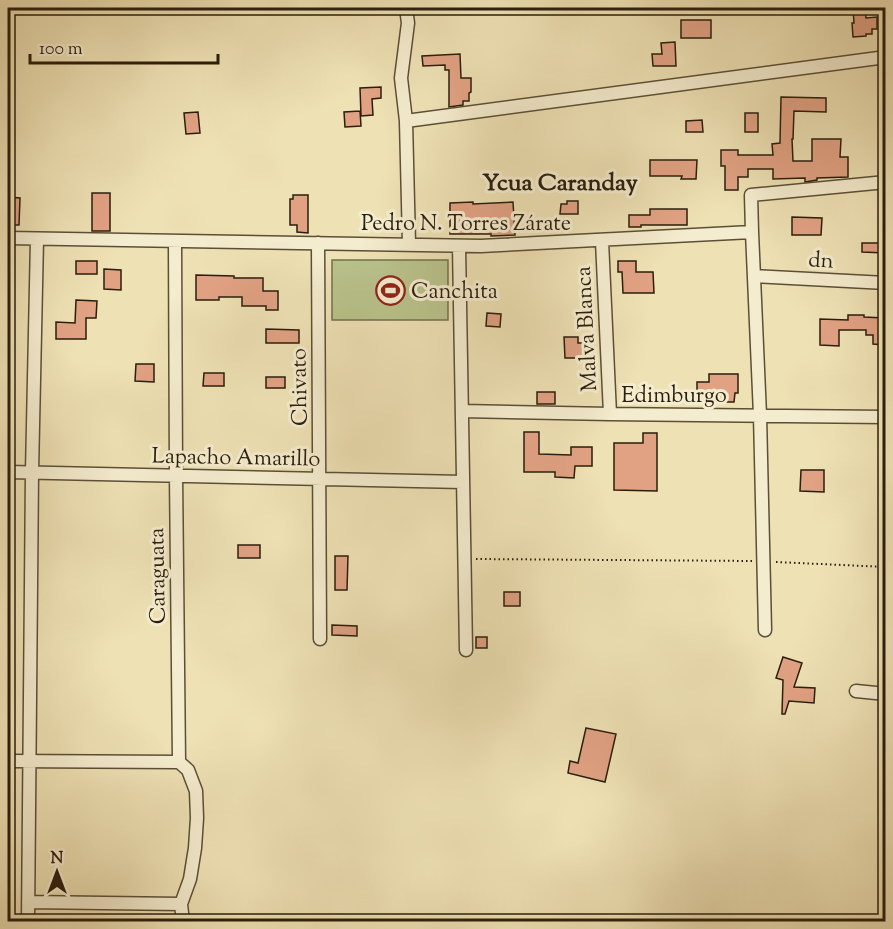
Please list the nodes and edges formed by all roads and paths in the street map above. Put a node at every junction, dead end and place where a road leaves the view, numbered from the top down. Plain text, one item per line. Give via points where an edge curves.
1 (406, 8) edge
2 (885, 57) edge
3 (406, 121) junction
4 (885, 182) edge
5 (752, 232) junction
6 (8, 238) edge
7 (37, 239) junction
8 (175, 241) junction
9 (602, 241) junction
10 (318, 243) junction
11 (410, 244) junction
12 (459, 246) junction
13 (754, 276) junction
14 (885, 283) edge
15 (462, 411) junction
16 (610, 414) junction
17 (760, 415) junction
18 (885, 417) edge
19 (8, 472) edge
20 (32, 472) junction
21 (176, 475) junction
22 (320, 478) junction
23 (463, 482) junction
24 (464, 558) junction
25 (763, 561) junction
26 (885, 567) edge
27 (765, 630) dead end
28 (320, 639) dead end
29 (466, 650) dead end
30 (856, 691) dead end
31 (885, 694) edge
32 (8, 761) edge
33 (30, 761) junction
34 (179, 762) junction
35 (28, 902) junction
36 (182, 904) junction
37 (28, 921) edge
38 (183, 921) edge

1 - 3 street via 408,23 401,78
2 - 3 street
3 - 11 street
4 - 5 street via 751,195
5 - 9 street, Pedro N. Torres Zárate
5 - 13 street
6 - 7 street, Pedro N. Torres Zárate
7 - 8 street, Pedro N. Torres Zárate
7 - 20 street
8 - 10 street, Pedro N. Torres Zárate
8 - 21 street, Caraguata
9 - 12 street, Pedro N. Torres Zárate
9 - 16 street, Malva Blanca
10 - 11 street, Pedro N. Torres Zárate
10 - 22 street, Chivato
11 - 12 street, Pedro N. Torres Zárate
12 - 15 street
13 - 14 street, dn
13 - 17 street
15 - 16 street, Edimburgo
15 - 23 street
16 - 17 street, Edimburgo
17 - 18 street, Edimburgo
17 - 25 street
19 - 20 street, Lapacho Amarillo
20 - 21 street, Lapacho Amarillo
20 - 33 street
21 - 22 street, Lapacho Amarillo
21 - 34 street, Caraguata
22 - 23 street, Lapacho Amarillo
22 - 28 street, Chivato
23 - 24 street
24 - 25 path
24 - 29 street
25 - 26 path
25 - 27 street
30 - 31 street
32 - 33 street
33 - 34 street
33 - 35 street
34 - 36 street via 188,770 196,791 197,818 190,879
35 - 36 street
35 - 37 street
36 - 38 street

